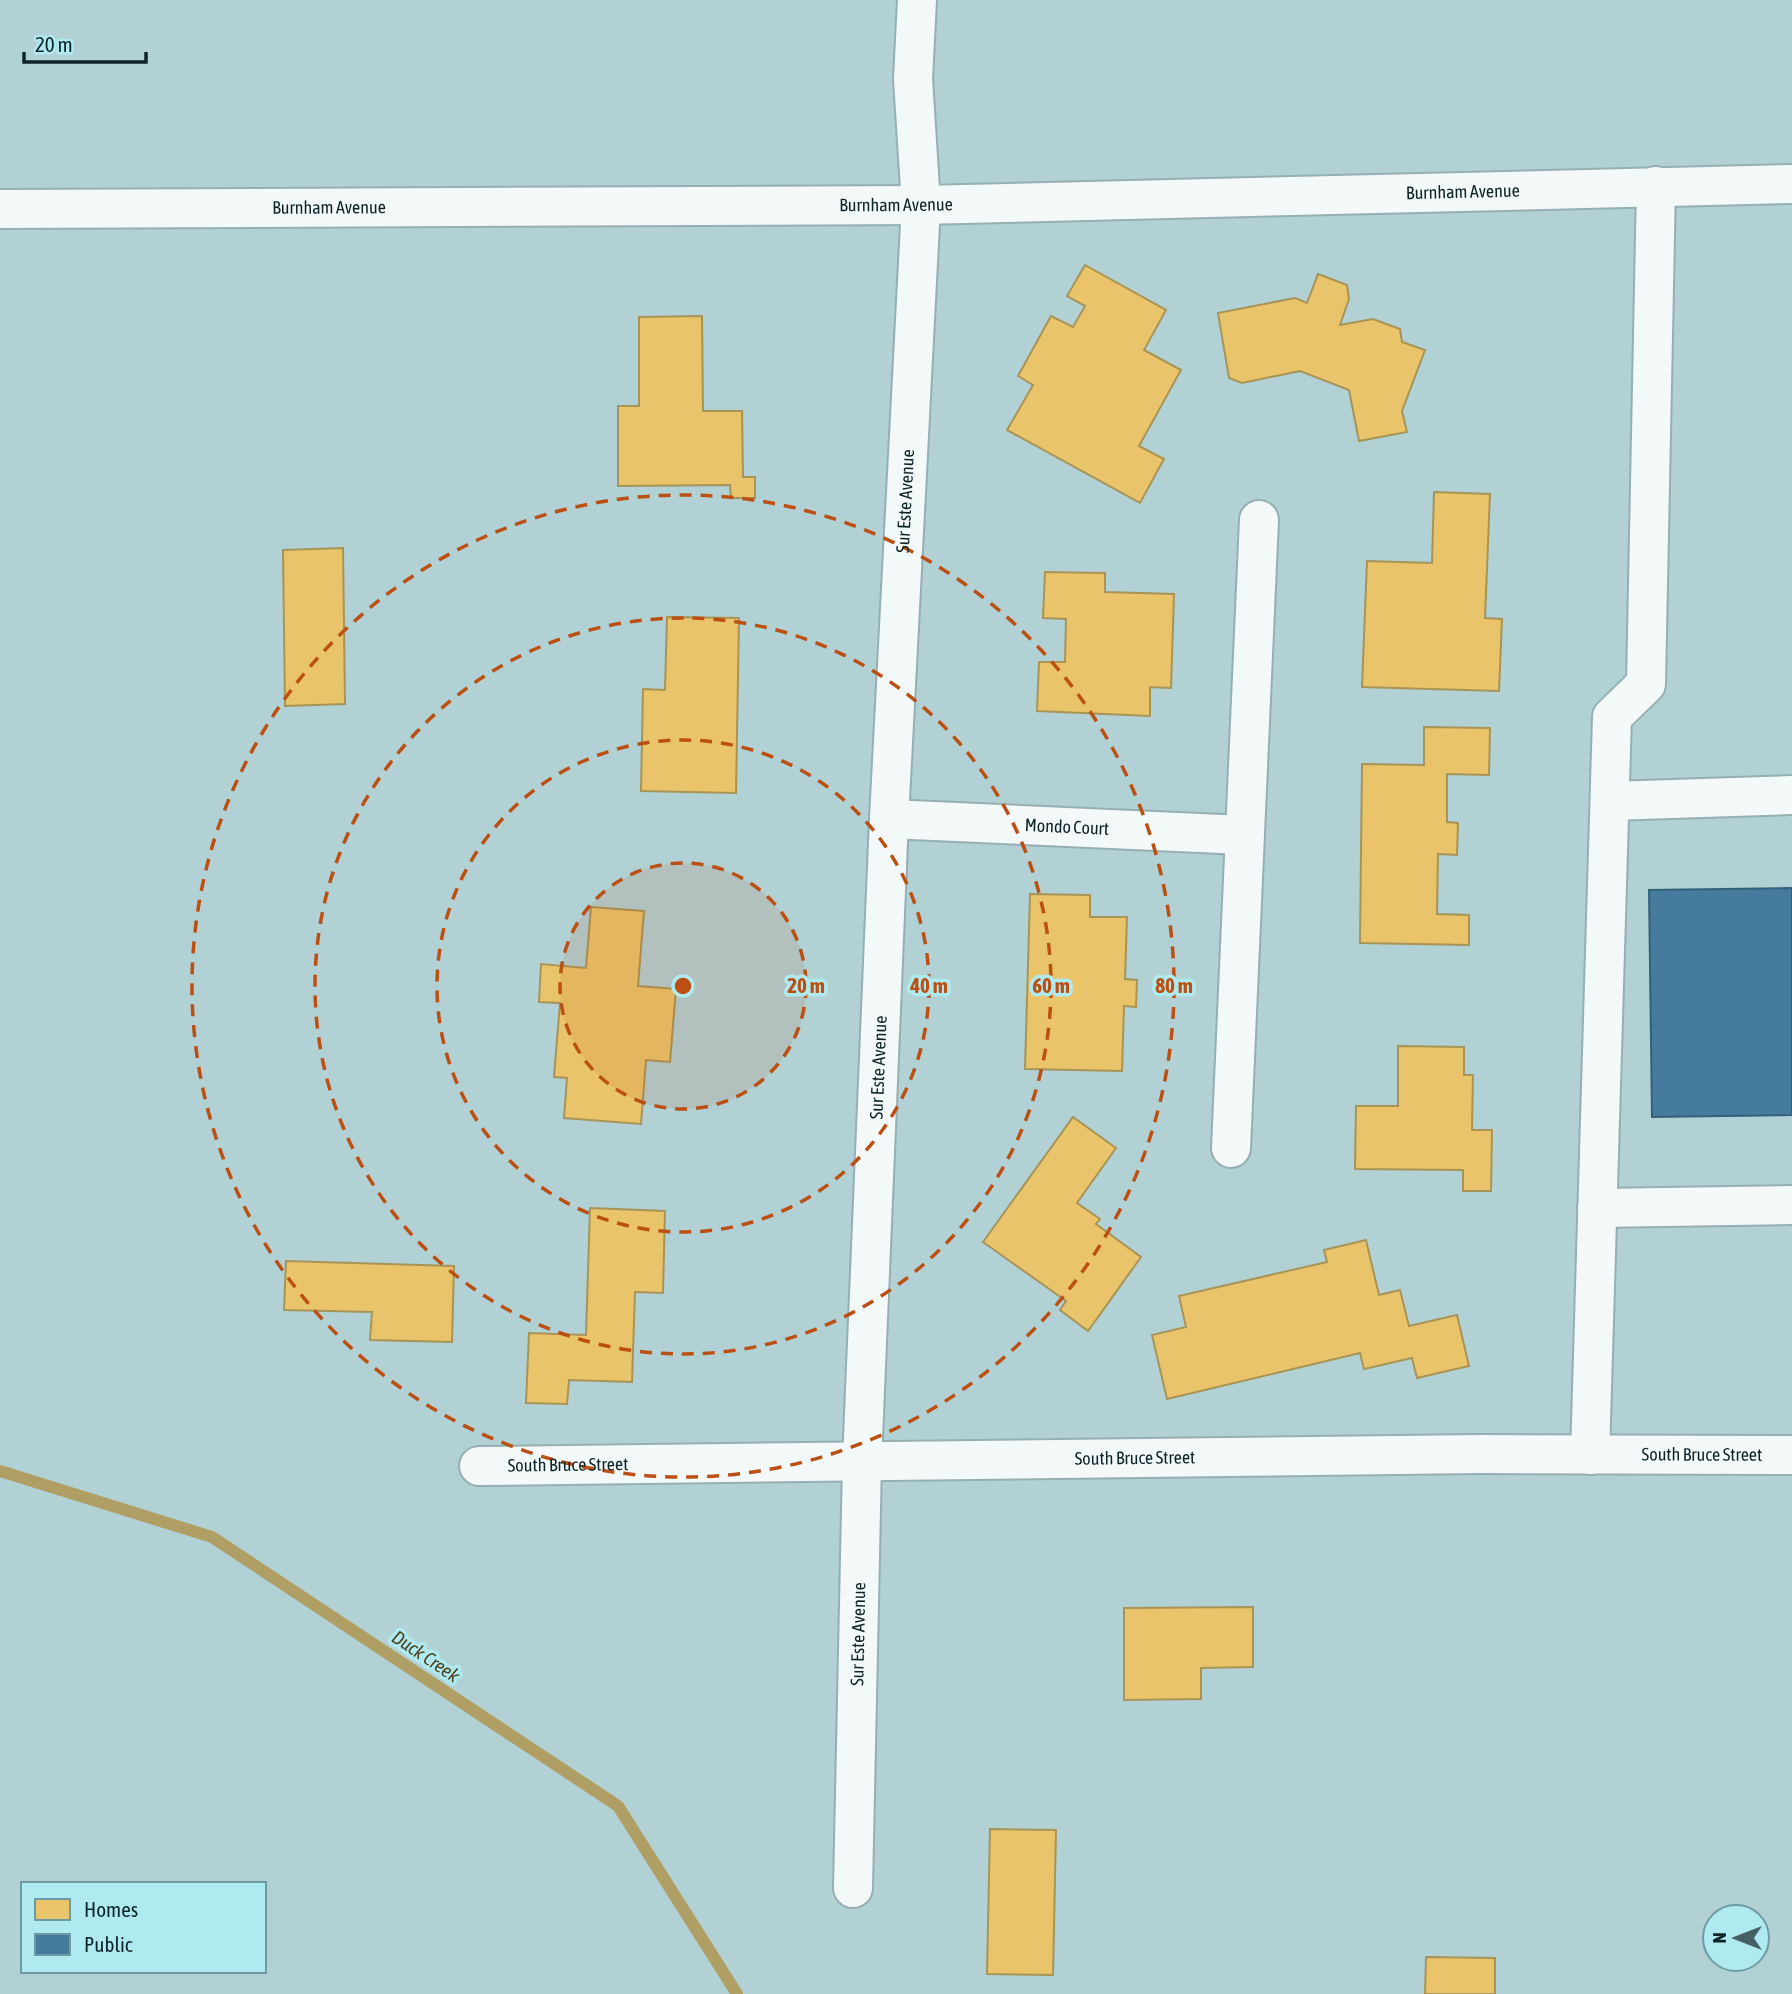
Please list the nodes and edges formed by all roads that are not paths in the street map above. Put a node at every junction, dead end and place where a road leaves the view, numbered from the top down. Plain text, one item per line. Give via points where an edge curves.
1 (917, 0) edge
2 (1792, 184) edge
3 (1656, 186) junction
4 (922, 205) junction
5 (0, 209) edge
6 (1259, 520) dead end
7 (1792, 795) edge
8 (1609, 801) junction
9 (890, 819) junction
10 (1244, 835) junction
11 (1231, 1148) dead end
12 (1792, 1205) edge
13 (1597, 1208) junction
14 (1590, 1455) junction
15 (1792, 1455) edge
16 (862, 1462) junction
17 (479, 1466) dead end
18 (853, 1888) dead end

1 - 4 street, Sur Este Avenue via 913,79
2 - 3 street, Burnham Avenue
3 - 4 street, Burnham Avenue
3 - 8 street via 1646,684 1612,717
4 - 5 street, Burnham Avenue
4 - 9 street, Sur Este Avenue
6 - 10 street
7 - 8 street
8 - 13 street
9 - 10 street, Mondo Court
9 - 16 street, Sur Este Avenue
10 - 11 street
12 - 13 street
13 - 14 street
14 - 15 street, South Bruce Street
14 - 16 street, South Bruce Street
16 - 17 street, South Bruce Street
16 - 18 street, Sur Este Avenue

